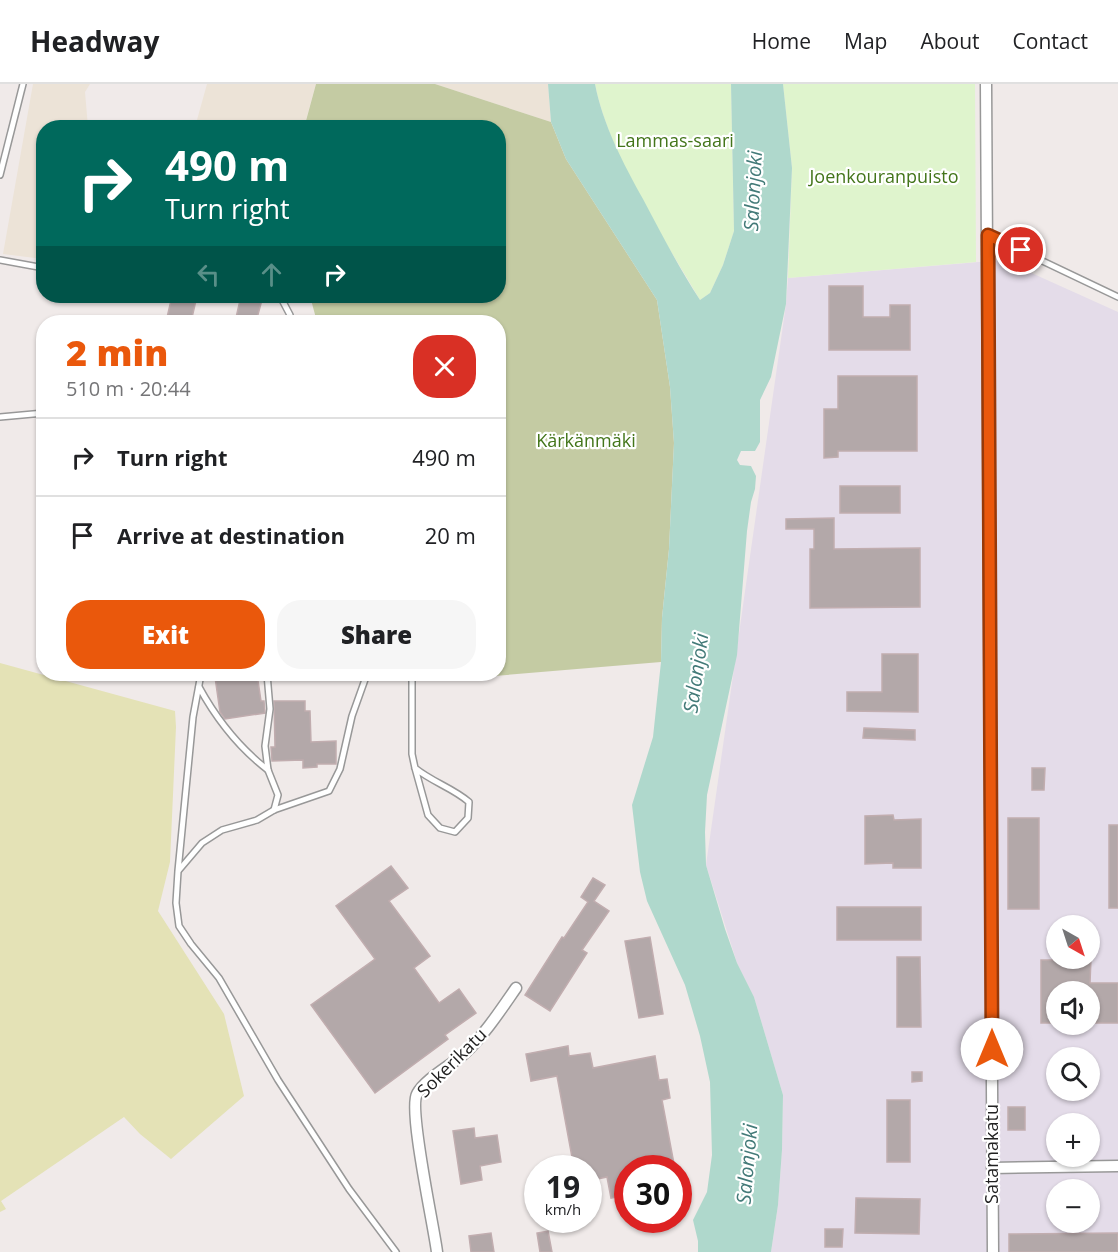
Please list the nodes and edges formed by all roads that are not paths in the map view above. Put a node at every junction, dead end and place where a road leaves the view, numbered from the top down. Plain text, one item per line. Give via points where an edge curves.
1 (23, 84) edge
2 (986, 84) edge
3 (0, 175) edge
4 (988, 235) junction
5 (0, 260) edge
6 (36, 267) edge
7 (1118, 297) edge
8 (36, 414) edge
9 (0, 417) edge
10 (199, 681) edge
11 (268, 681) edge
12 (364, 681) edge
13 (412, 681) edge
14 (198, 687) junction
15 (415, 768) junction
16 (268, 770) junction
17 (274, 810) junction
18 (178, 871) junction
19 (516, 988) dead end
20 (1118, 1166) edge
21 (992, 1168) junction
22 (396, 1252) edge
23 (437, 1252) edge
24 (993, 1252) edge

1 - 3 lane
2 - 4 street, Satamakatu
4 - 7 lane
4 - 21 street, Satamakatu
5 - 6 lane
8 - 9 lane
10 - 14 lane
11 - 16 lane
12 - 17 lane via 340,769 329,791
13 - 15 lane
14 - 16 lane via 235,740
14 - 18 lane
15 - 15 lane via 428,815 440,828 455,832 468,818 470,802
16 - 17 lane via 278,795
17 - 18 lane via 257,820 222,830 202,843
18 - 22 lane via 179,926 219,978 342,1179
19 - 23 street, Sokerikatu via 482,1036 416,1095 414,1119
20 - 21 street
21 - 24 street, Satamakatu

